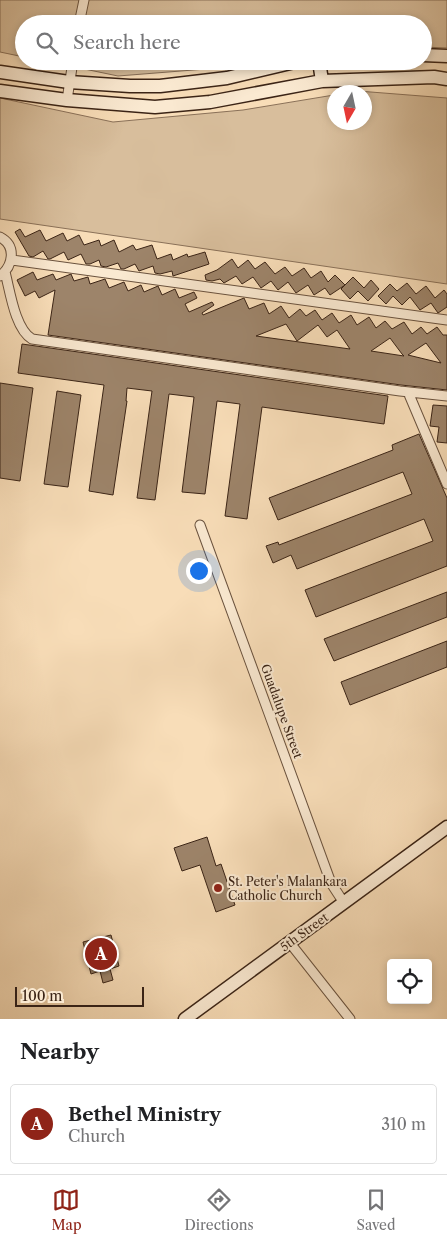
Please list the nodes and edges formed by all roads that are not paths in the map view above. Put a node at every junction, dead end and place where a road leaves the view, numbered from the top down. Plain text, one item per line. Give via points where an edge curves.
1 (84, 0) edge
2 (82, 15) edge
3 (432, 55) edge
4 (447, 56) edge
5 (72, 70) edge
6 (261, 70) edge
7 (320, 70) edge
8 (0, 72) edge
9 (447, 79) edge
10 (322, 80) junction
11 (70, 82) junction
12 (0, 91) edge
13 (67, 100) junction
14 (0, 237) edge
15 (12, 260) junction
16 (2, 274) edge
17 (447, 320) edge
18 (408, 392) junction
19 (447, 396) edge
20 (447, 484) edge
21 (200, 525) dead end
22 (447, 827) edge
23 (344, 903) junction
24 (290, 942) junction
25 (185, 1019) edge
26 (350, 1019) edge

1 - 2 street
3 - 4 main road
5 - 11 street
6 - 11 main road via 227,78 160,86
7 - 10 main road
8 - 11 main road
9 - 10 main road
10 - 13 main road via 210,102 155,107
11 - 13 street
12 - 13 main road
14 - 15 street via 11,248
15 - 16 street
15 - 17 street
16 - 18 street via 20,327 32,339
18 - 19 street
18 - 20 street
21 - 23 street, Guadalupe Street via 331,883
22 - 23 main road, 5th Street
23 - 24 main road, 5th Street
24 - 25 main road, 5th Street
24 - 26 street

